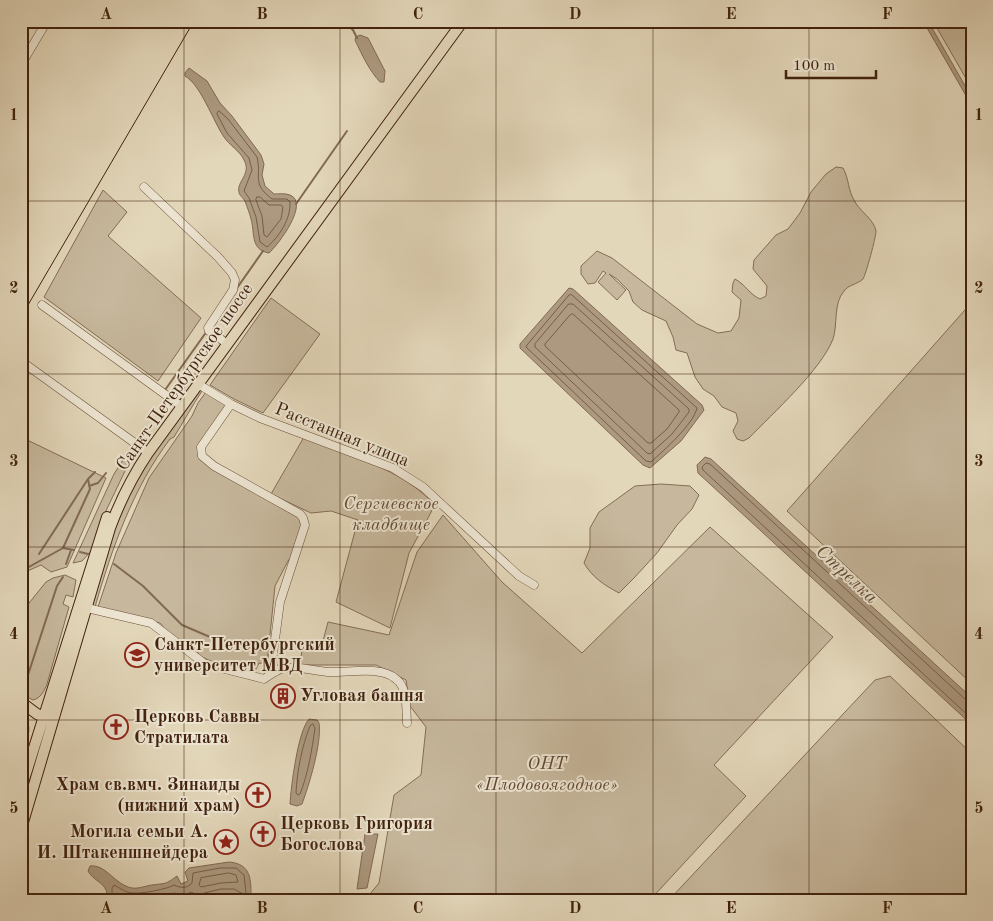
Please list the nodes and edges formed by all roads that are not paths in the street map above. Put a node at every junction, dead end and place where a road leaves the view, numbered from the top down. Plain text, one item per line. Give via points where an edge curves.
1 (47, 21) edge
2 (454, 21) edge
3 (462, 21) edge
4 (21, 65) edge
5 (144, 187) dead end
6 (42, 305) dead end
7 (222, 340) junction
8 (21, 361) edge
9 (198, 384) junction
10 (177, 403) junction
11 (231, 404) junction
12 (143, 449) junction
13 (534, 585) dead end
14 (86, 608) junction
15 (275, 672) junction
16 (21, 702) edge
17 (21, 709) edge
18 (46, 719) junction
19 (407, 723) dead end
20 (21, 789) edge
21 (21, 829) edge

1 - 4 street
2 - 7 main road, Санкт-Петербургское шоссе
3 - 9 main road, Санкт-Петербургское шоссе
5 - 7 street via 232,273 235,280 233,290 208,328
6 - 10 street
7 - 10 main road, Санкт-Петербургское шоссе
8 - 12 street
9 - 11 street, Расстанная улица
9 - 14 main road, Санкт-Петербургское шоссе via 143,459 124,493
10 - 12 main road, Санкт-Петербургское шоссе
11 - 13 street, Расстанная улица via 406,475 512,570
11 - 15 street via 201,447 202,456 300,514 305,521 280,602 272,662
12 - 18 main road, Санкт-Петербургское шоссе via 123,481 104,524
14 - 15 street via 151,623 205,664 264,679
14 - 18 main road, Санкт-Петербургское шоссе
15 - 19 street via 287,668 387,674 396,678 402,687
16 - 18 main road
17 - 18 main road via 34,718
18 - 20 main road, Санкт-Петербургское шоссе
18 - 21 main road, Санкт-Петербургское шоссе

